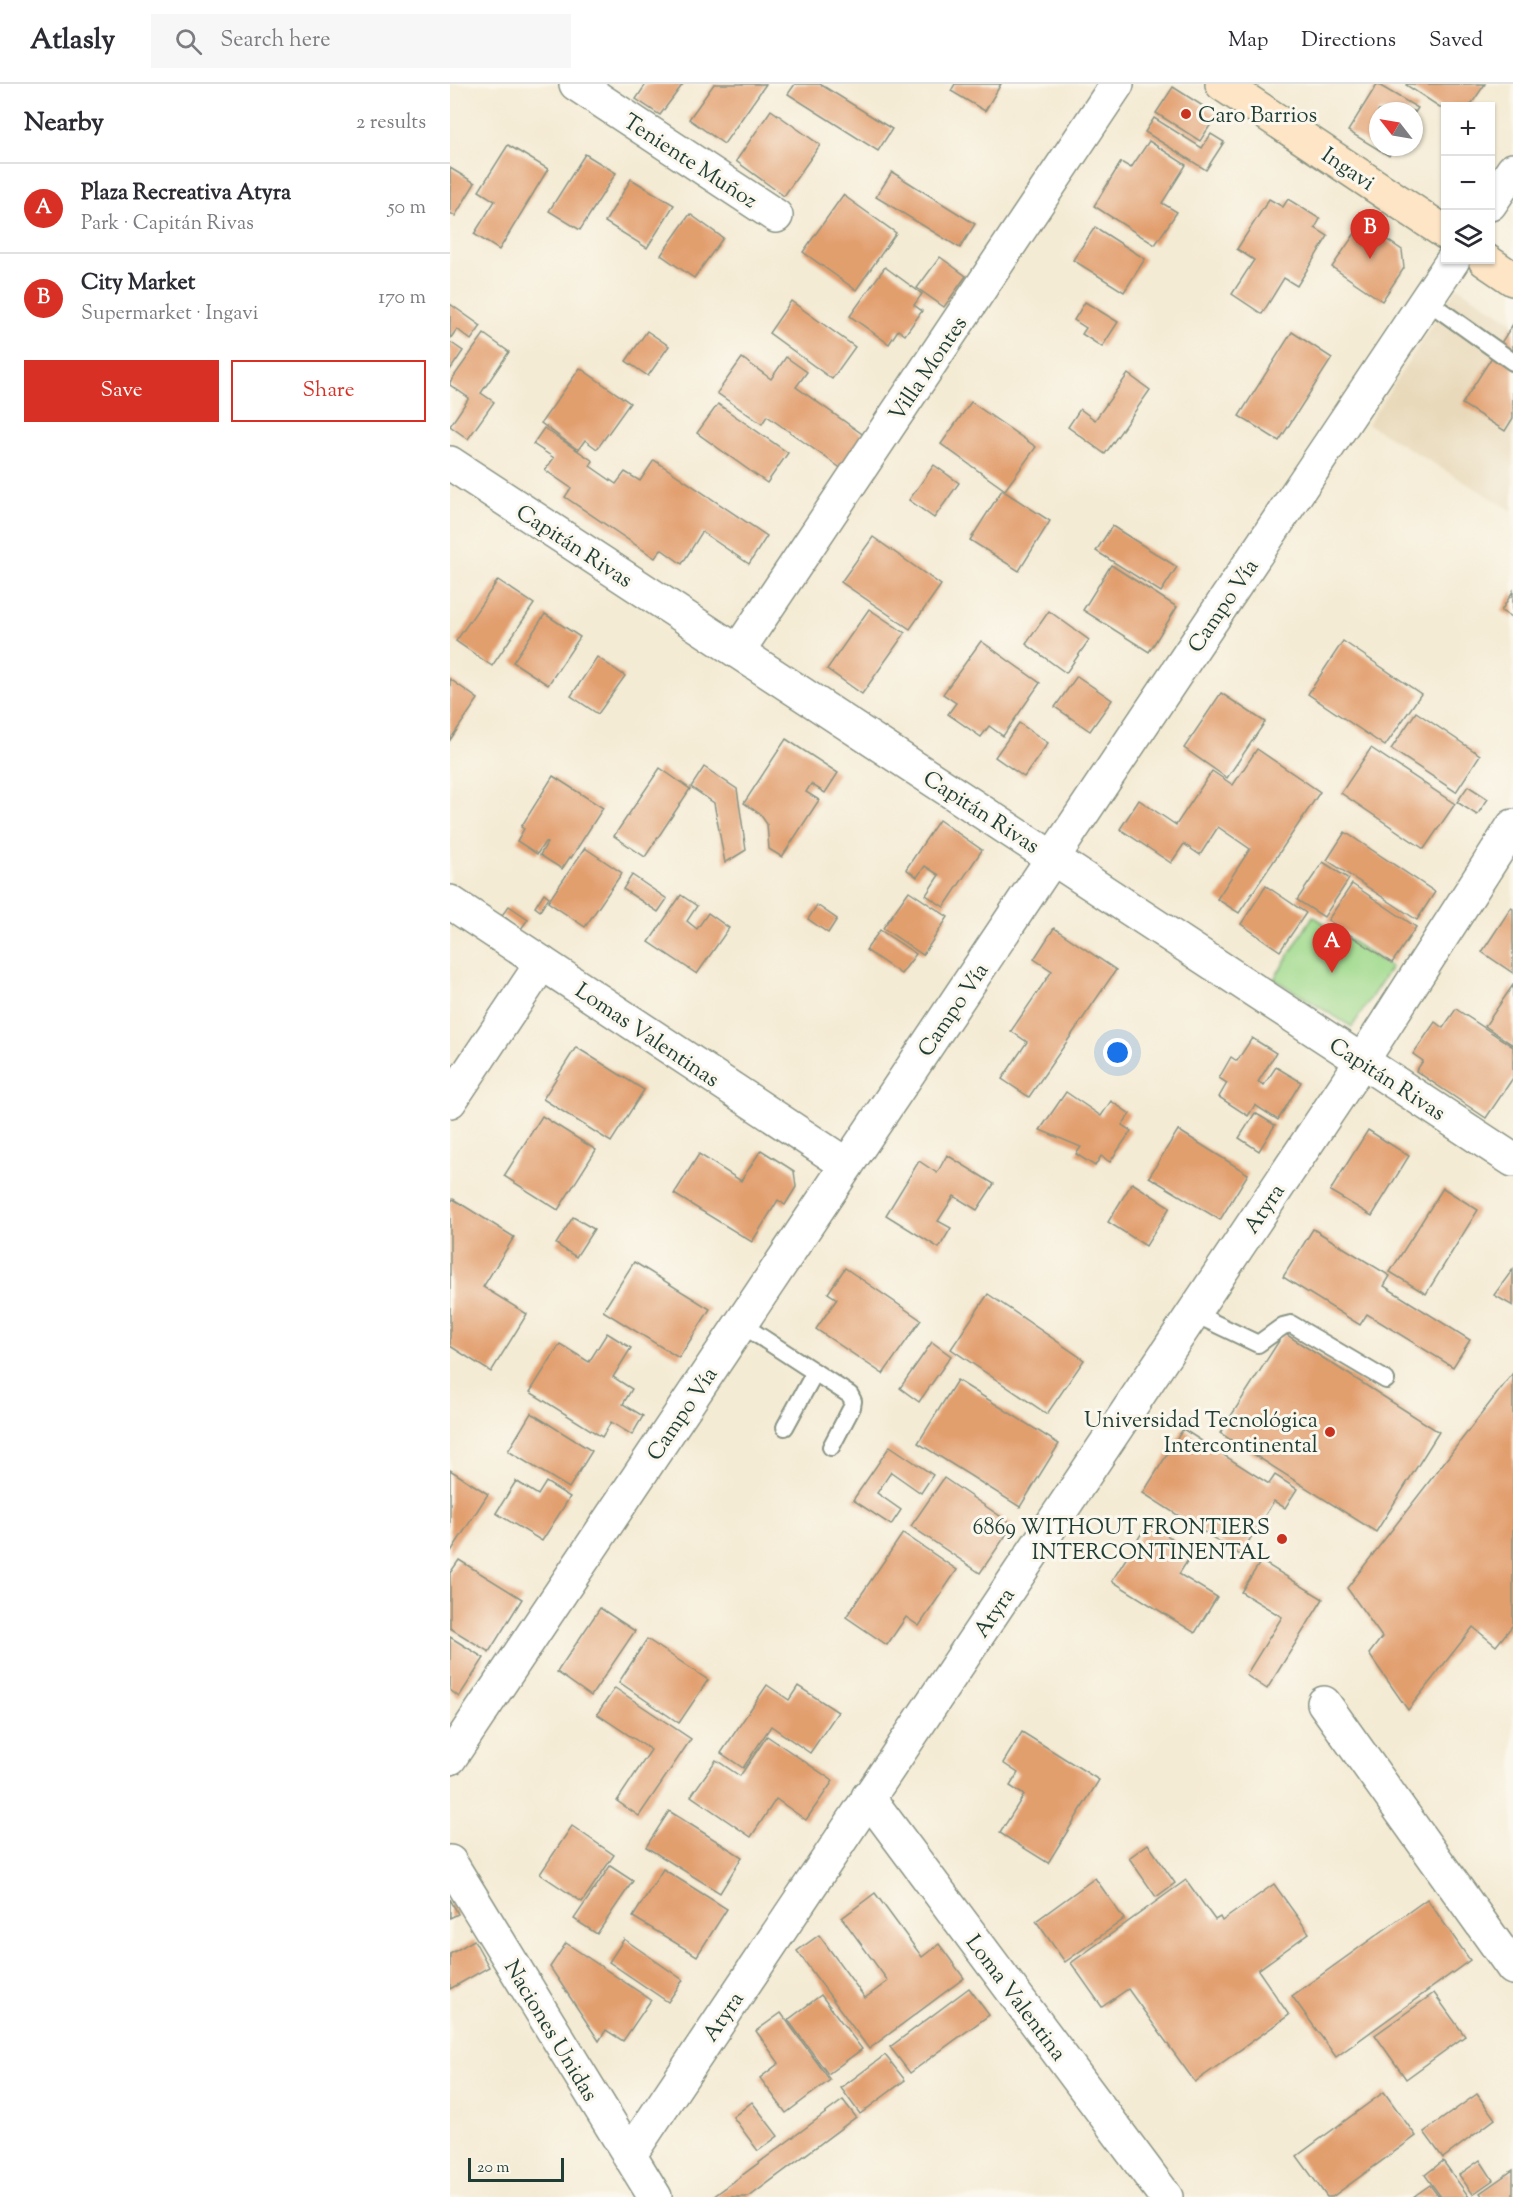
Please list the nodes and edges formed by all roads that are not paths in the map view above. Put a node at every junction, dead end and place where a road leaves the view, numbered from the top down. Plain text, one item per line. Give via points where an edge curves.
1 (576, 84) edge
2 (1117, 84) edge
3 (1222, 84) edge
4 (1513, 170) edge
5 (1495, 198) edge
6 (776, 216) dead end
7 (1441, 230) edge
8 (1451, 264) edge
9 (1491, 264) edge
10 (1513, 279) edge
11 (1426, 300) junction
12 (1513, 362) edge
13 (450, 462) edge
14 (738, 651) junction
15 (1513, 826) edge
16 (1053, 858) junction
17 (450, 902) edge
18 (542, 963) junction
19 (1362, 1061) junction
20 (450, 1101) edge
21 (1513, 1160) edge
22 (847, 1165) junction
23 (1193, 1313) junction
24 (741, 1324) junction
25 (814, 1372) junction
26 (1386, 1380) dead end
27 (785, 1427) dead end
28 (831, 1447) dead end
29 (1324, 1703) dead end
30 (450, 1758) edge
31 (868, 1797) junction
32 (450, 1862) edge
33 (1513, 1968) edge
34 (629, 2156) junction
35 (655, 2197) edge
36 (1166, 2197) edge

1 - 6 street, Teniente Muñoz
2 - 14 street, Villa Montes
3 - 7 main road, Ingavi
4 - 5 street
8 - 11 street, Campo Vía
9 - 10 main road
11 - 12 lane
11 - 16 street, Campo Vía
13 - 14 street, Capitán Rivas
14 - 16 street, Capitán Rivas
15 - 19 street, Atyra
16 - 19 street, Capitán Rivas
16 - 22 street, Campo Vía
17 - 18 street, Lomas Valentinas
18 - 20 street
18 - 22 street, Lomas Valentinas
19 - 21 street, Capitán Rivas
19 - 23 street, Atyra
22 - 24 street, Campo Vía
23 - 26 lane via 1258,1344 1291,1324
23 - 31 street, Atyra
24 - 25 lane
24 - 30 street, Campo Vía
25 - 27 lane
25 - 28 lane via 850,1395 853,1401
29 - 33 street
31 - 34 street, Atyra
31 - 36 street, Loma Valentina
32 - 34 street, Naciones Unidas
34 - 35 street, Naciones Unidas

